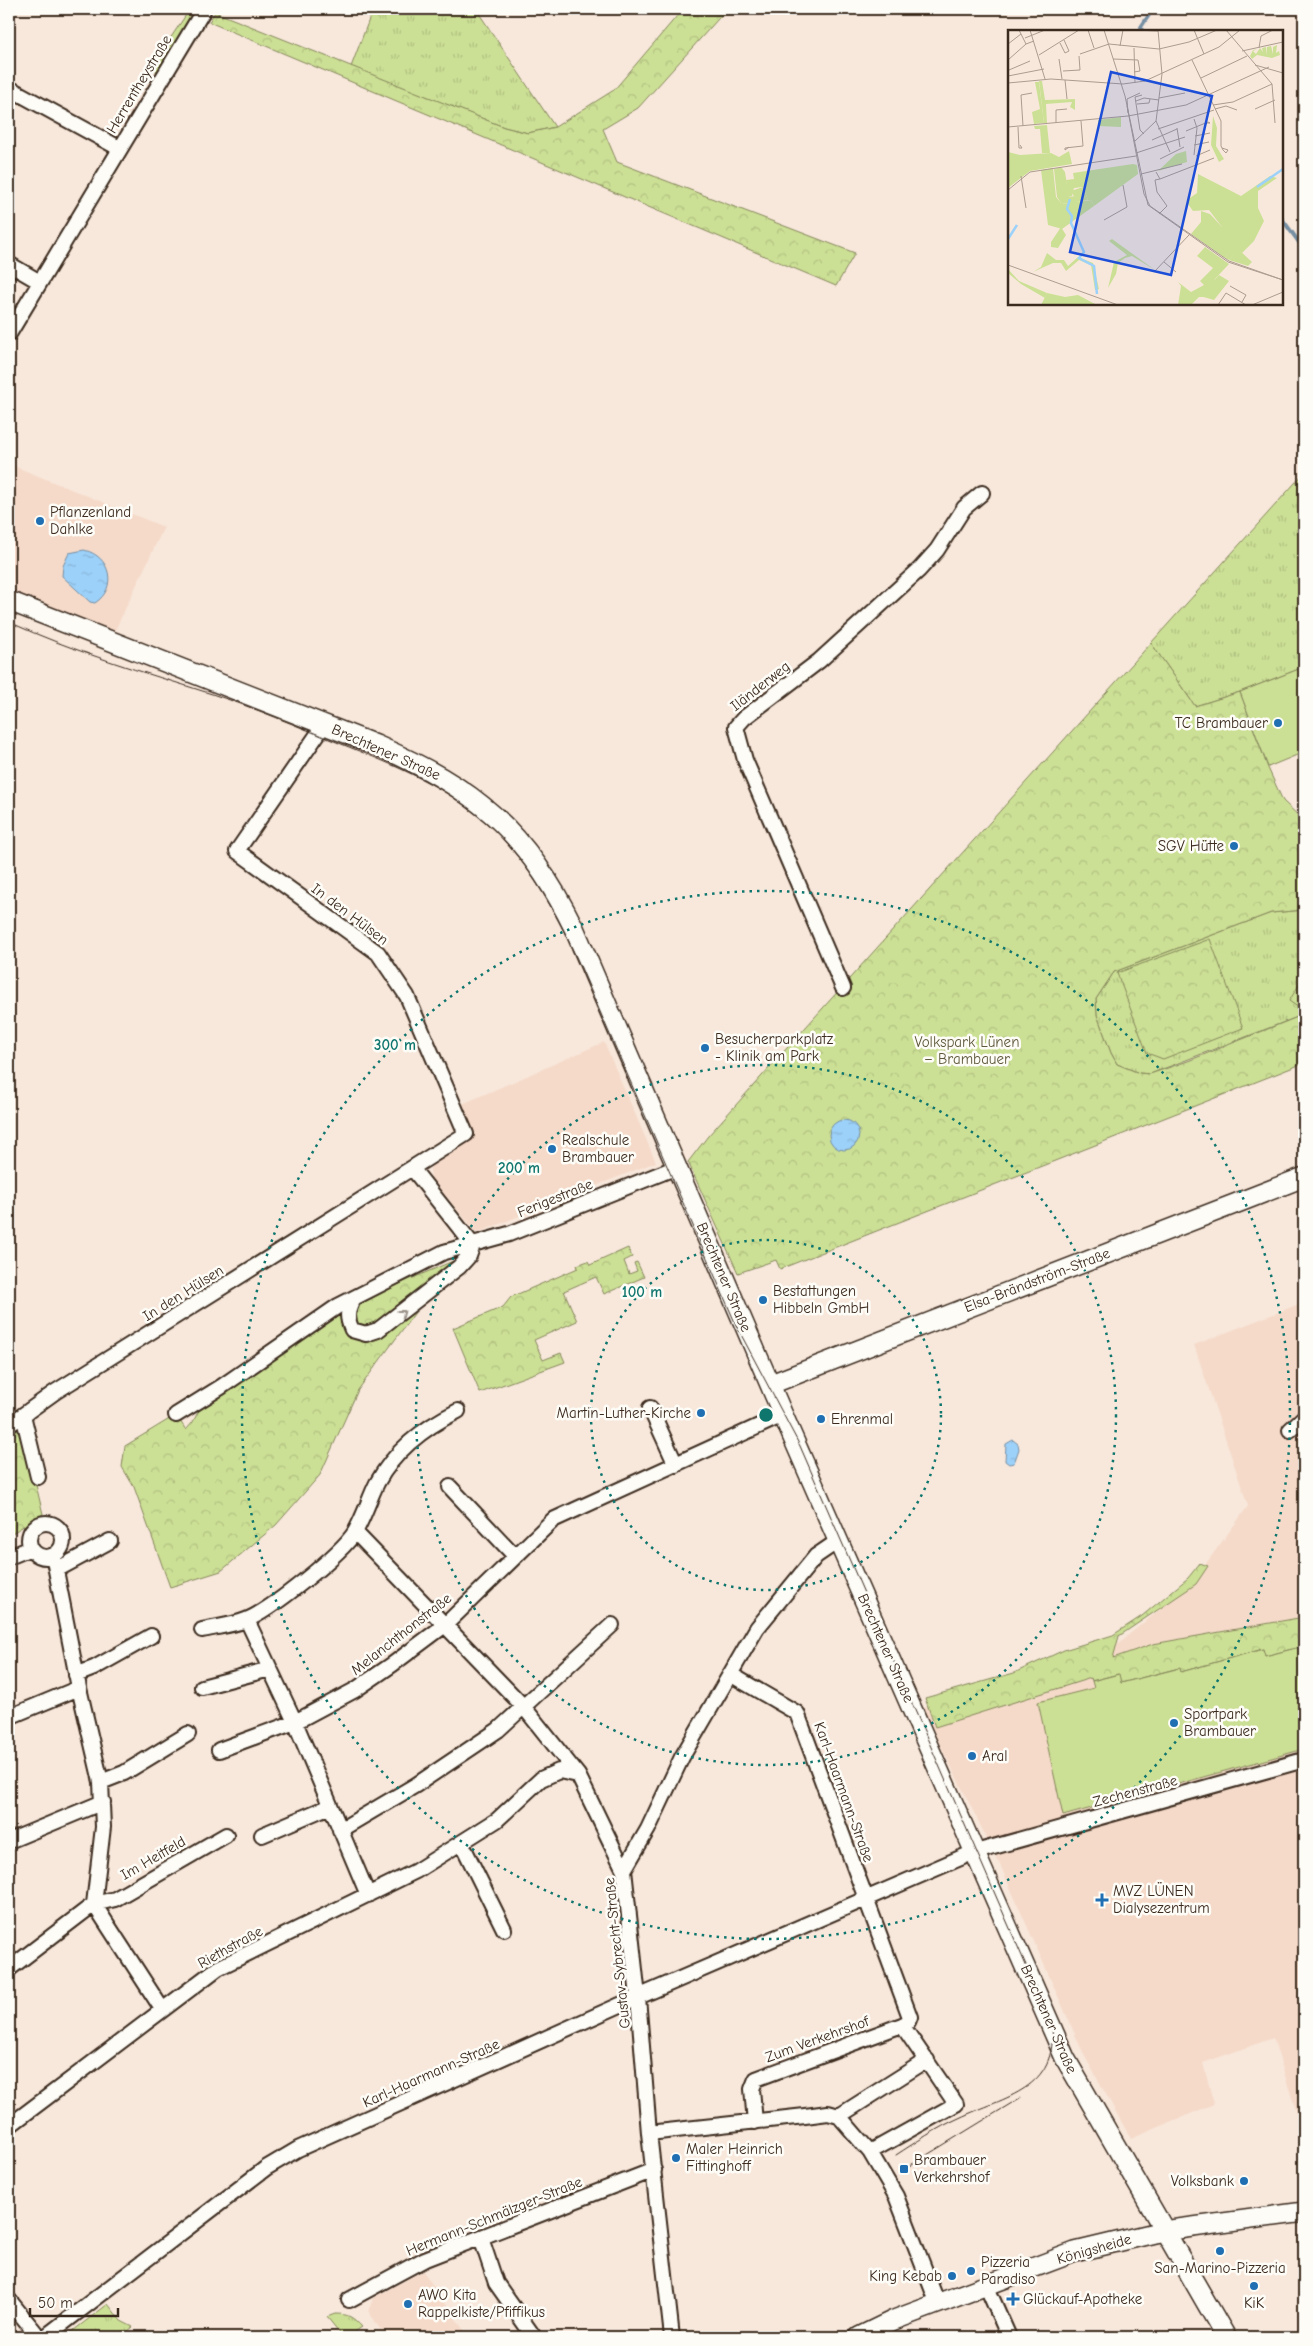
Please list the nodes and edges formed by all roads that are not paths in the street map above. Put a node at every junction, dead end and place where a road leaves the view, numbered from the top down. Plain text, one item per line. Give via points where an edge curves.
1 (203, 11) dead end
2 (9, 88) edge
3 (119, 148) junction
4 (9, 264) edge
5 (40, 282) junction
6 (9, 334) edge
7 (982, 493) dead end
8 (9, 602) edge
9 (324, 725) junction
10 (843, 988) dead end
11 (677, 1167) junction
12 (412, 1168) junction
13 (1304, 1177) edge
14 (473, 1245) junction
15 (354, 1298) junction
16 (771, 1384) junction
17 (650, 1408) dead end
18 (458, 1410) dead end
19 (23, 1415) junction
20 (176, 1415) dead end
21 (783, 1415) junction
22 (1304, 1417) edge
23 (9, 1425) edge
24 (1290, 1430) dead end
25 (676, 1465) junction
26 (38, 1477) dead end
27 (450, 1487) dead end
28 (355, 1532) junction
29 (110, 1541) dead end
30 (838, 1541) junction
31 (31, 1548) junction
32 (53, 1555) junction
33 (516, 1556) junction
34 (9, 1557) edge
35 (56, 1570) junction
36 (247, 1620) junction
37 (445, 1624) junction
38 (612, 1625) dead end
39 (202, 1630) dead end
40 (151, 1636) dead end
41 (270, 1669) junction
42 (730, 1674) junction
43 (77, 1681) junction
44 (202, 1688) dead end
45 (523, 1706) junction
46 (9, 1717) edge
47 (295, 1722) junction
48 (188, 1734) dead end
49 (219, 1750) dead end
50 (1304, 1760) edge
51 (578, 1776) junction
52 (101, 1782) junction
53 (103, 1802) junction
54 (330, 1806) junction
55 (340, 1830) junction
56 (226, 1835) dead end
57 (262, 1835) dead end
58 (9, 1841) edge
59 (462, 1844) junction
60 (974, 1852) junction
61 (624, 1870) junction
62 (368, 1895) junction
63 (866, 1898) junction
64 (94, 1904) junction
65 (504, 1928) dead end
66 (9, 1969) edge
67 (638, 1997) junction
68 (162, 2009) junction
69 (906, 2021) junction
70 (927, 2060) junction
71 (839, 2116) junction
72 (755, 2122) junction
73 (9, 2126) edge
74 (649, 2133) junction
75 (870, 2152) junction
76 (654, 2170) junction
77 (1304, 2212) edge
78 (1163, 2231) junction
79 (481, 2238) junction
80 (986, 2285) junction
81 (9, 2300) edge
82 (349, 2300) dead end
83 (938, 2304) junction
84 (39, 2337) edge
85 (45, 2337) edge
86 (534, 2337) edge
87 (672, 2337) edge
88 (859, 2337) edge
89 (1009, 2337) edge
90 (1226, 2337) edge

1 - 3 street, Herrentheystraße
2 - 3 street, Herrentheystraße
3 - 5 street, Herrentheystraße
4 - 5 street
5 - 6 street, Herrentheystraße
7 - 10 street, Iländerweg via 964,508 937,550 919,570 819,661 736,726 745,760
8 - 9 main road, Brechtener Straße
9 - 11 main road, Brechtener Straße via 400,755 451,782 488,809 525,847 551,885 574,928
9 - 12 street, In den Hülsen via 237,851 378,953 407,996 466,1134
11 - 14 street, Ferigestraße via 509,1234
11 - 16 main road, Brechtener Straße
12 - 14 street
12 - 19 street, In den Hülsen
13 - 16 main road, Elsa-Brändström-Straße
14 - 15 street, Ferigestraße via 444,1252
15 -> 14 street via 347,1311 347,1320 352,1330 366,1334 391,1322 434,1287 464,1262
15 - 20 street, Ferigestraße
16 - 21 main road, Brechtener Straße
17 - 25 street
18 - 28 street via 434,1422 409,1441 378,1481
19 - 23 street, In den Hülsen
19 - 26 street
21 - 25 street, Melanchthonstraße
21 - 30 main road, Brechtener Straße
22 - 24 street
25 - 33 street, Melanchthonstraße via 553,1520
27 - 33 street
28 - 36 street via 340,1550 293,1589
28 - 37 street
29 - 35 street
30 - 42 street, Gustav-Sybrecht-Straße via 816,1556 799,1576 757,1628
30 - 60 main road, Brechtener Straße
31 - 32 street via 43,1556
31 - 32 street via 29,1537 33,1528 43,1523 51,1524 58,1528 62,1537 60,1548
31 - 34 street
32 - 35 street, Im Heitfeld
33 - 37 street, Melanchthonstraße
35 - 43 street, Im Heitfeld
36 - 39 street
36 - 41 street
37 - 45 street
37 - 47 street, Melanchthonstraße via 355,1690
38 - 45 street
40 - 43 street
41 - 44 street
41 - 47 street
42 - 61 street, Gustav-Sybrecht-Straße via 682,1757 648,1829
42 - 63 street, Karl-Haarmann-Straße via 797,1713
43 - 46 street
43 - 52 street, Im Heitfeld
45 - 51 street
45 - 55 street via 490,1736
47 - 49 street, Melanchthonstraße
47 - 54 street
48 - 52 street via 124,1773
50 - 60 street, Zechenstraße
51 - 59 street, Riethstraße via 560,1771 541,1779 497,1820
51 - 61 street
52 - 53 street, Im Heitfeld
53 - 58 street
53 - 64 street, Im Heitfeld
54 - 55 street
54 - 57 street
55 - 62 street
56 - 64 street, Im Heitfeld via 114,1899
59 - 62 street, Riethstraße
59 - 65 street
60 - 63 street, Karl-Haarmann-Straße
60 - 78 main road, Brechtener Straße via 1065,2058
61 - 67 street, Gustav-Sybrecht-Straße
62 - 68 street, Riethstraße via 218,1968
63 - 67 street, Karl-Haarmann-Straße
63 - 69 street, Karl-Haarmann-Straße
64 - 66 street, Im Heitfeld
64 - 68 street
67 - 74 street, Gustav-Sybrecht-Straße
67 - 85 street, Karl-Haarmann-Straße via 283,2157
68 - 73 street, Riethstraße
69 - 70 street
69 - 72 street, Zum Verkehrshof via 756,2079 752,2089
70 - 71 street
70 - 75 street via 956,2104
71 - 72 street via 828,2114
71 - 75 street
72 - 74 street
74 - 76 street, Gustav-Sybrecht-Straße
75 - 83 street via 896,2196
76 - 79 street, Hermann-Schmälzger-Straße
76 - 87 street, Gustav-Sybrecht-Straße
77 - 78 main road, Königsheide
78 - 80 main road, Königsheide via 1075,2252
78 - 90 main road, Brechtener Straße
79 - 82 street, Hermann-Schmälzger-Straße via 424,2259
79 - 86 street via 496,2283
80 - 83 main road, Königsheide
80 - 89 street
81 - 84 street
83 - 88 main road, Königsheide

